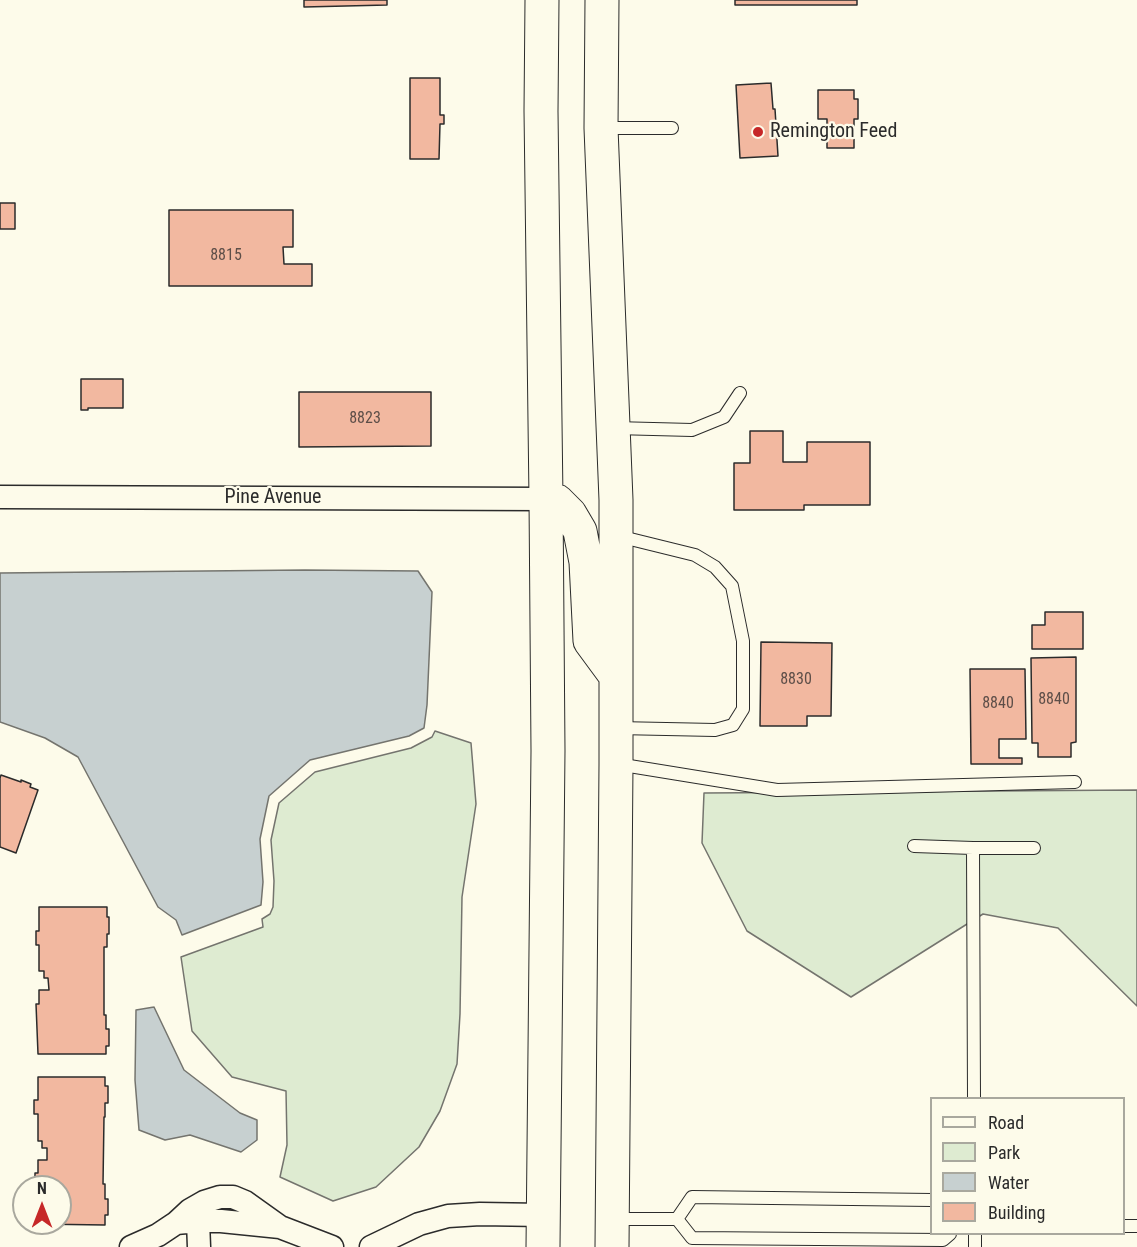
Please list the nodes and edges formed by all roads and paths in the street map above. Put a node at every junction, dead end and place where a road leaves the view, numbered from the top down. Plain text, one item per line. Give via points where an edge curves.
1 (542, 0) edge
2 (602, 0) edge
3 (601, 128) junction
4 (672, 128) dead end
5 (740, 393) dead end
6 (613, 428) junction
7 (0, 497) edge
8 (546, 499) junction
9 (616, 536) junction
10 (615, 675) junction
11 (616, 728) junction
12 (616, 764) junction
13 (1075, 782) dead end
14 (914, 846) dead end
15 (973, 848) junction
16 (1034, 848) dead end
17 (975, 1097) edge
18 (930, 1200) edge
19 (543, 1215) junction
20 (676, 1219) junction
21 (187, 1222) junction
22 (613, 1233) edge
23 (948, 1235) edge
24 (824, 1240) junction
25 (131, 1247) edge
26 (199, 1247) edge
27 (332, 1247) edge
28 (371, 1247) edge
29 (543, 1247) edge
30 (843, 1247) edge

1 - 8 main road
2 - 3 main road
3 - 4 lane
3 - 6 main road
5 - 6 lane via 724,417 692,430
6 - 9 main road
7 - 8 street, Pine Avenue
8 - 10 main road via 557,501 580,531 586,562 590,641
8 - 19 main road via 548,763
9 - 10 main road
9 - 11 lane via 695,555 715,567 732,586 744,641 744,709 732,725 715,730
10 - 11 main road
11 - 12 main road
12 - 13 lane via 777,790
12 - 22 main road
14 - 15 lane
15 - 16 lane
15 - 17 lane
18 - 20 lane via 692,1197
19 - 28 street via 448,1216 419,1224
19 - 29 main road
20 - 22 lane
20 - 24 lane via 692,1238
21 - 25 street
21 - 26 street
21 - 27 street via 190,1210 204,1202 233,1197 280,1227
23 - 24 lane via 943,1240
24 - 30 lane

